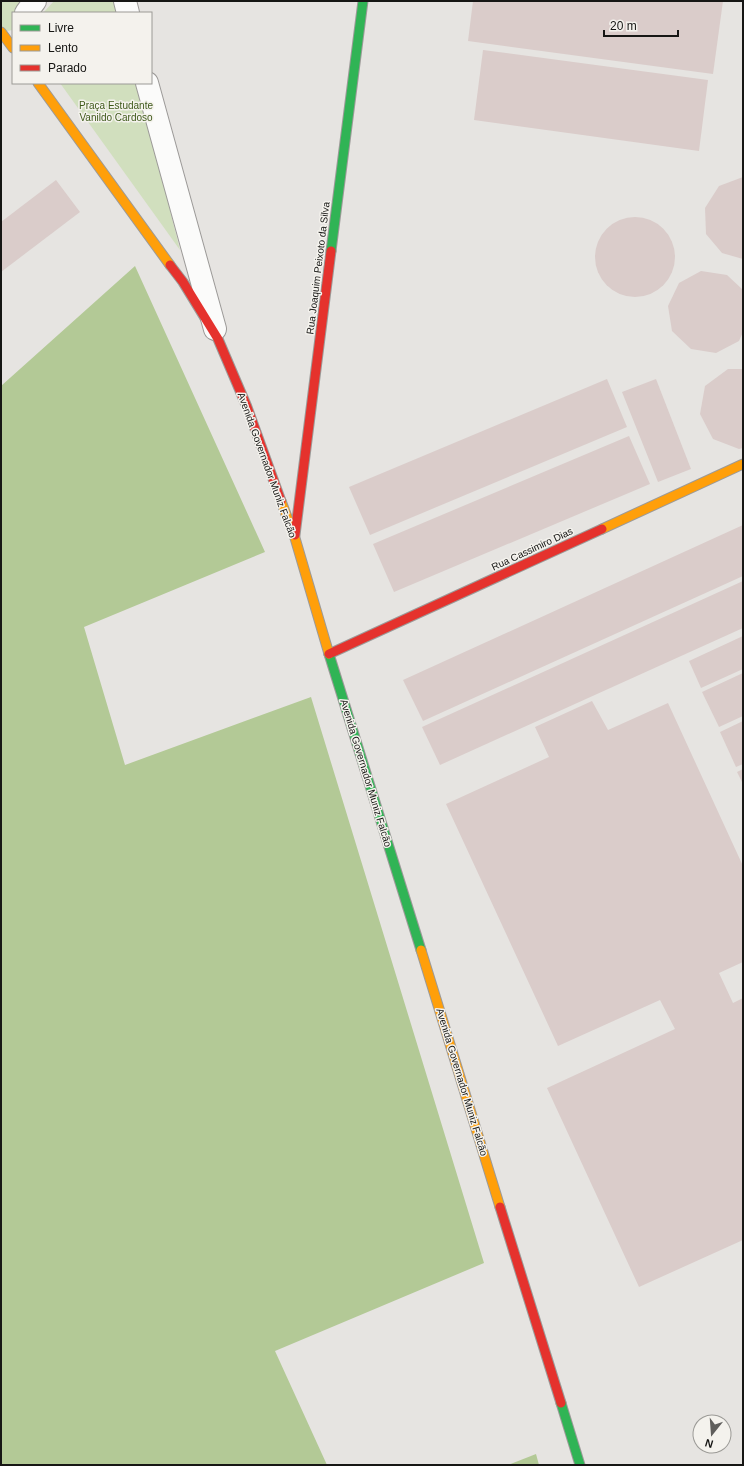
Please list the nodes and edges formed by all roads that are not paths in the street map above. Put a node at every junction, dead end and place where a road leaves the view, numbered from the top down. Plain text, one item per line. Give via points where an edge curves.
1 (35, 1) edge
2 (125, 1) edge
3 (363, 1) edge
4 (27, 12) edge
5 (128, 12) edge
6 (39, 84) edge
7 (148, 84) edge
8 (218, 339) junction
9 (743, 464) edge
10 (295, 538) junction
11 (329, 654) junction
12 (580, 1465) edge

1 - 4 street
2 - 5 street
3 - 10 street, Rua Joaquim Peixoto da Silva
6 - 8 street via 183,282
7 - 8 street, Avenida Governador Muniz Falcão
8 - 10 street, Avenida Governador Muniz Falcão via 247,407
9 - 11 street, Rua Cassimiro Dias
10 - 11 street, Avenida Governador Muniz Falcão
11 - 12 street, Avenida Governador Muniz Falcão

